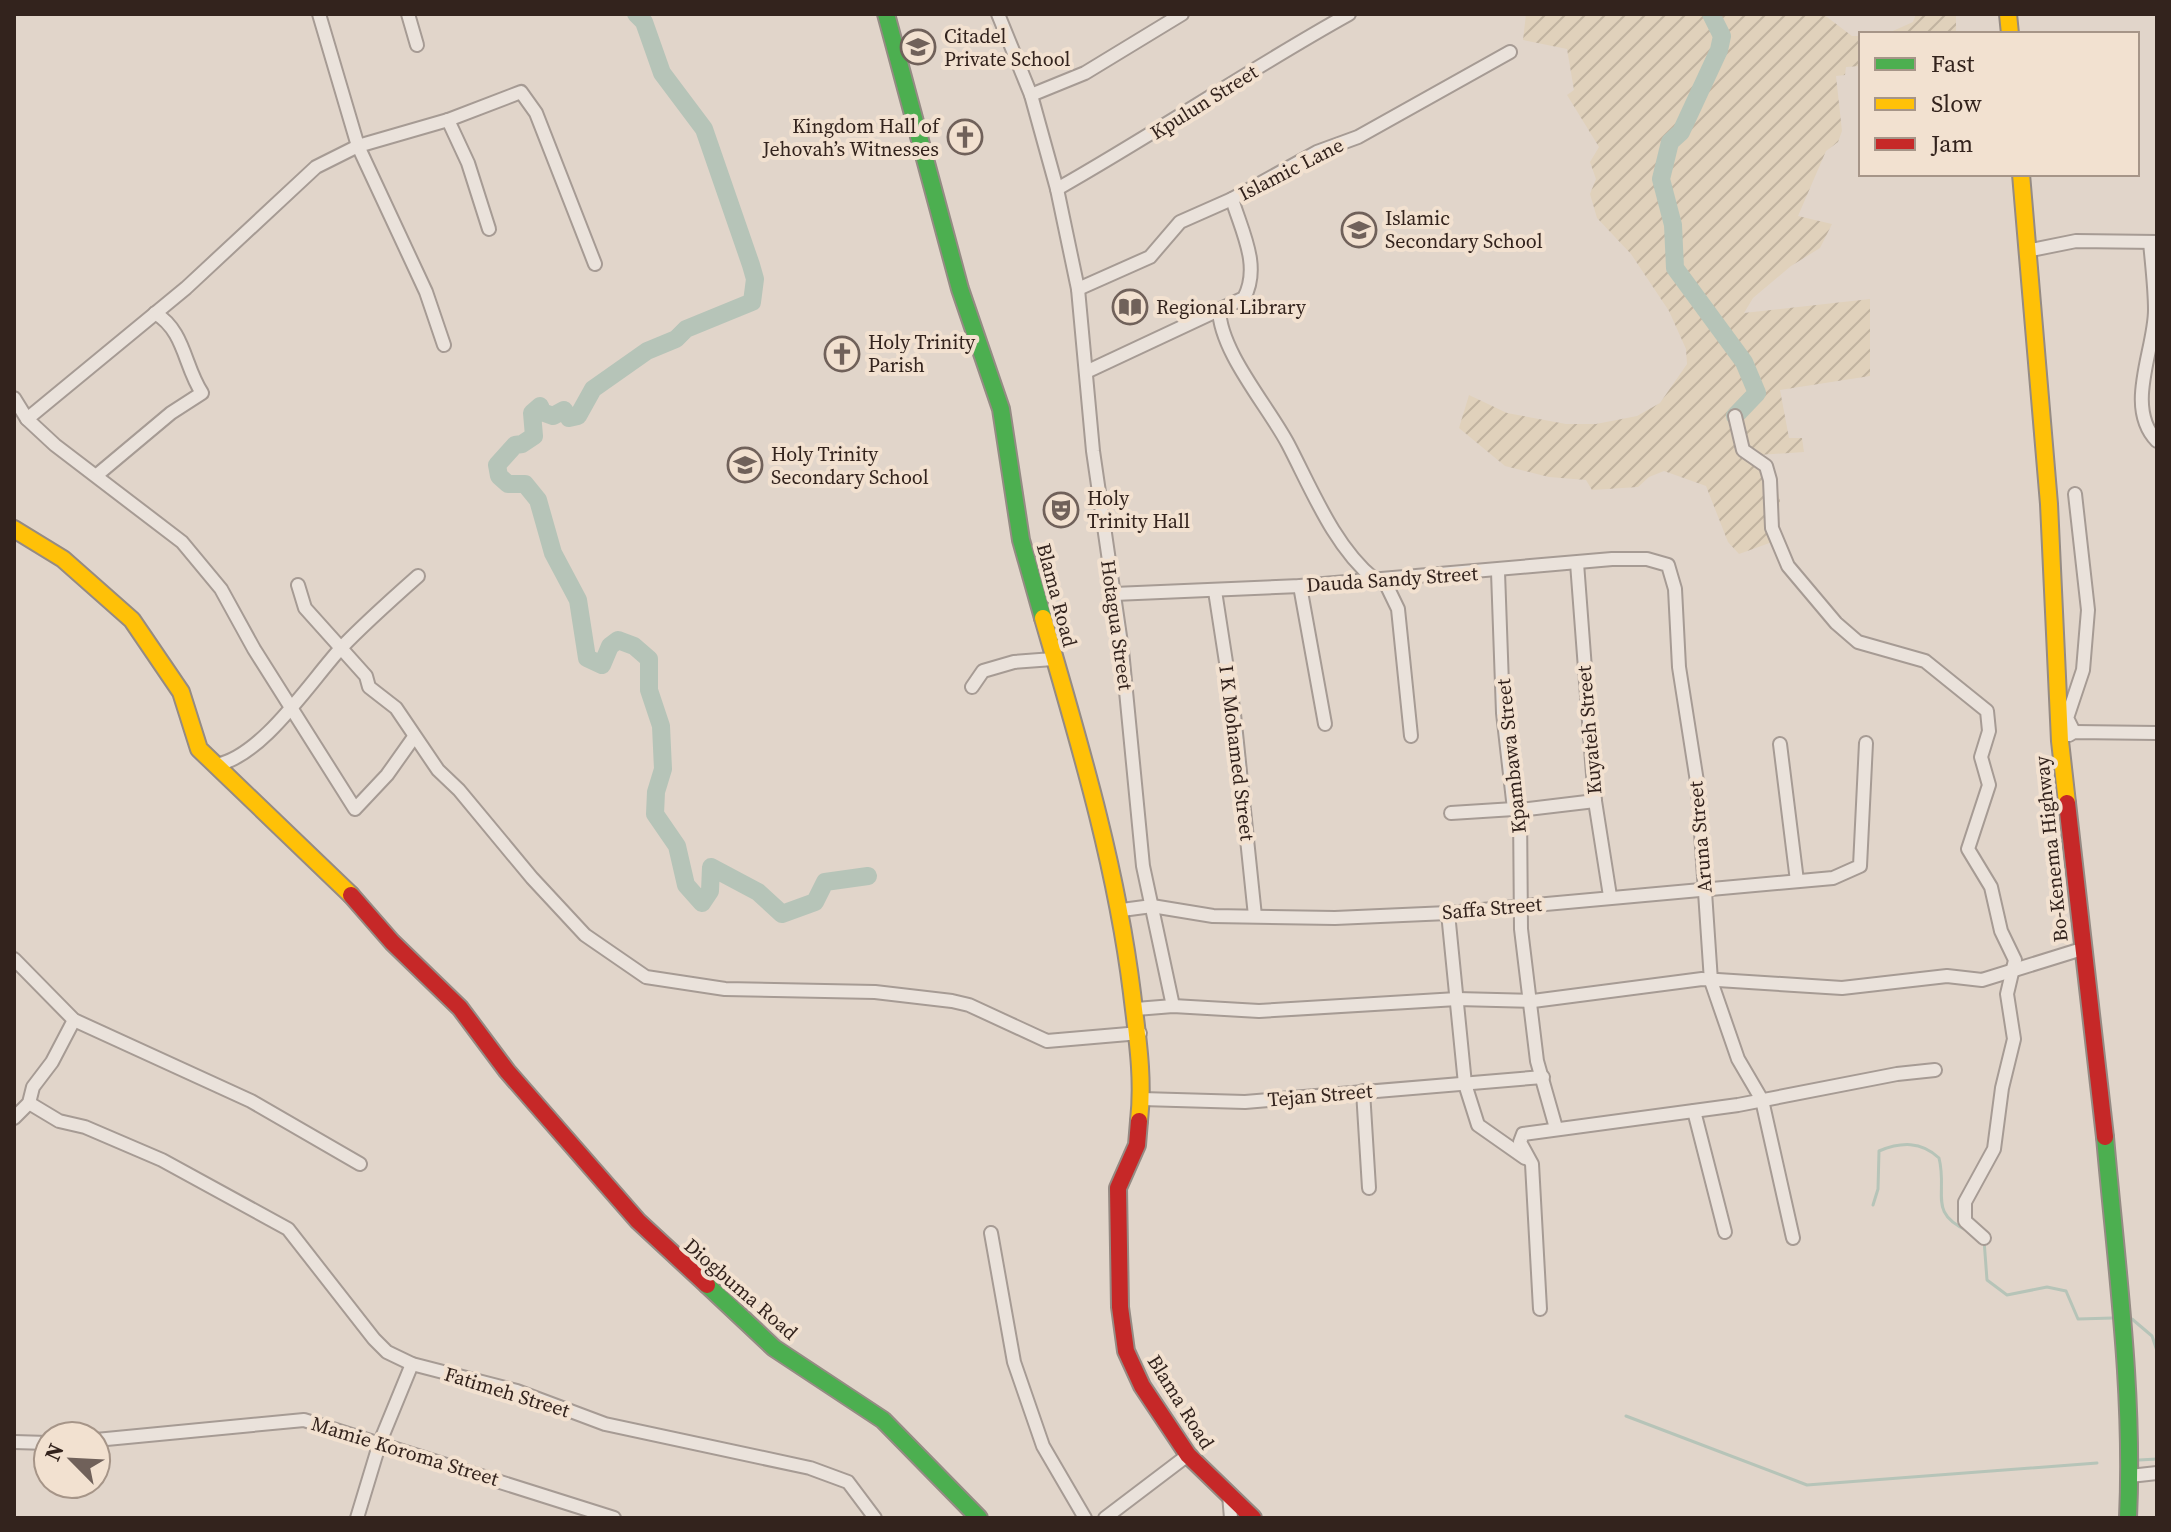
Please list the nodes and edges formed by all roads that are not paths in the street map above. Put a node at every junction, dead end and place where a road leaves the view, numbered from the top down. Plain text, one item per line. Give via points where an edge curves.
1 (319, 14) edge
2 (408, 14) edge
3 (886, 14) edge
4 (998, 14) edge
5 (1349, 14) edge
6 (1176, 15) edge
7 (417, 45) dead end
8 (1510, 52) dead end
9 (1031, 95) junction
10 (448, 120) junction
11 (358, 146) junction
12 (2021, 176) edge
13 (1057, 189) junction
14 (1232, 199) junction
15 (489, 229) dead end
16 (2154, 242) edge
17 (2026, 251) junction
18 (595, 264) dead end
19 (1078, 289) junction
20 (1219, 309) junction
21 (155, 313) junction
22 (444, 345) dead end
23 (1086, 372) junction
24 (14, 398) edge
25 (1735, 416) dead end
26 (27, 419) junction
27 (2157, 441) edge
28 (97, 475) junction
29 (2075, 494) dead end
30 (14, 529) edge
31 (1577, 563) junction
32 (1668, 565) joint
33 (1498, 572) junction
34 (418, 576) dead end
35 (1379, 579) junction
36 (298, 585) dead end
37 (1300, 586) junction
38 (1215, 591) junction
39 (1114, 594) junction
40 (341, 648) junction
41 (1053, 659) junction
42 (972, 687) dead end
43 (290, 706) junction
44 (1325, 724) dead end
45 (2157, 733) edge
46 (1411, 736) dead end
47 (2067, 736) junction
48 (414, 737) junction
49 (1866, 743) dead end
50 (1780, 744) dead end
51 (215, 765) junction
52 (1595, 801) junction
53 (1517, 810) junction
54 (1451, 813) dead end
55 (1797, 881) junction
56 (1705, 890) junction
57 (1610, 896) junction
58 (1523, 903) junction
59 (1152, 906) junction
60 (1122, 910) junction
61 (1448, 913) junction
62 (1255, 916) junction
63 (2082, 949) junction
64 (14, 959) edge
65 (2015, 968) junction
66 (1711, 981) junction
67 (1457, 999) junction
68 (1533, 1001) junction
69 (1173, 1006) junction
70 (1136, 1009) junction
71 (74, 1020) junction
72 (1140, 1033) junction
73 (1935, 1070) dead end
74 (1543, 1077) junction
75 (1465, 1084) junction
76 (1363, 1091) junction
77 (1142, 1099) junction
78 (1762, 1100) junction
79 (29, 1103) junction
80 (1694, 1111) junction
81 (14, 1118) edge
82 (1556, 1128) junction
83 (360, 1164) dead end
84 (1532, 1164) junction
85 (1369, 1188) dead end
86 (1725, 1232) dead end
87 (991, 1233) dead end
88 (1793, 1238) dead end
89 (1984, 1238) dead end
90 (1540, 1309) dead end
91 (412, 1364) junction
92 (112, 1438) edge
93 (380, 1442) junction
94 (1188, 1455) junction
95 (2157, 1473) edge
96 (2130, 1476) junction
97 (1229, 1495) junction
98 (357, 1518) edge
99 (614, 1518) edge
100 (875, 1518) edge
101 (979, 1518) edge
102 (1085, 1518) edge
103 (1105, 1518) edge
104 (1231, 1518) edge
105 (1253, 1518) edge
106 (2128, 1518) edge

1 - 11 street
2 - 7 street
3 - 41 main road, Blama Road via 960,289 1001,409 1021,540
4 - 9 street, Hotagua Street
5 - 13 street, Kpulun Street
6 - 9 street via 1085,73
8 - 14 street, Islamic Lane via 1358,137 1317,152
9 - 13 street, Hotagua Street
10 - 11 street
10 - 15 street
10 - 18 street via 521,92 536,113
11 - 21 street via 316,167
11 - 22 street via 426,292
12 - 17 main road, Bo-Kenema Highway
13 - 19 street, Hotagua Street
14 - 19 street, Islamic Lane via 1180,222 1150,257
14 - 20 street via 1253,269 1252,283 1244,298
16 - 17 street via 2076,241
16 - 27 street via 2155,310 2143,408
17 - 47 main road, Bo-Kenema Highway
19 - 23 street, Hotagua Street
20 - 23 street
20 - 35 street via 1219,323 1243,374 1344,546 1359,567
21 - 26 street
21 - 28 street via 180,338 202,393
23 - 39 street, Hotagua Street
24 - 26 street
25 - 65 street via 1743,450 1766,466 1772,528 1788,566 1814,598 1858,642 1925,661 1985,708 1989,731 1981,757 1989,785 1968,849 1991,887
26 - 28 street via 68,457
28 - 43 street via 182,542 221,589
29 - 47 street via 2088,610 2083,670 2067,718
30 - 51 main road, Diogbuma Road via 63,559 145,635 181,692 199,749
31 - 32 street, Dauda Sandy Street via 1647,559
31 - 33 street, Dauda Sandy Street
31 - 52 street, Kuyateh Street
32 - 56 street, Aruna Street via 1698,788
33 - 35 street, Dauda Sandy Street
33 - 53 street, Kpambawa Street via 1503,713
34 - 40 street
35 - 37 street, Dauda Sandy Street
35 - 46 street via 1398,609
36 - 40 street via 305,608
37 - 38 street, Dauda Sandy Street
37 - 44 street
38 - 39 street, Dauda Sandy Street
38 - 62 street, I K Mohamed Street
39 - 59 street, Hotagua Street via 1143,866
40 - 43 street
40 - 48 street via 369,687 396,708
41 - 42 street via 983,671
41 - 60 main road, Blama Road
43 - 48 street via 355,809
43 - 51 street via 248,749 229,763
45 - 47 street
47 - 63 main road, Bo-Kenema Highway
48 - 72 street via 585,935 646,977 725,989 890,994 969,1005 1047,1041
49 - 55 street, Saffa Street via 1860,866 1833,878
50 - 55 street
51 - 101 main road, Diogbuma Road via 347,890 460,1008 507,1071 638,1221 774,1348 883,1420
52 - 53 street
52 - 57 street, Kuyateh Street
53 - 54 street
53 - 58 street, Kpambawa Street
55 - 56 street, Saffa Street
56 - 57 street, Saffa Street
56 - 66 street, Aruna Street
57 - 58 street, Saffa Street
58 - 61 street, Saffa Street
58 - 68 street, Kpambawa Street via 1521,929
59 - 60 street, Saffa Street
59 - 62 street, Saffa Street via 1213,916
59 - 69 street, Hotagua Street
60 - 70 main road, Blama Road
61 - 62 street, Saffa Street
61 - 67 street
63 - 65 street
63 - 96 main road, Bo-Kenema Highway via 2099,1064
64 - 71 street
65 - 66 street via 1982,980 1947,976 1842,988
65 - 89 street via 2007,994 2014,1039 1994,1149 1965,1202 1965,1221
66 - 68 street
66 - 78 street, Aruna Street via 1738,1059
67 - 68 street
67 - 69 street via 1259,1011
67 - 75 street
68 - 74 street, Kpambawa Street via 1535,1048
69 - 70 street
70 - 72 main road, Blama Road
71 - 79 street via 33,1087
71 - 83 street via 251,1101
72 - 77 main road, Blama Road
73 - 78 street
74 - 75 street, Tejan Street
74 - 82 street, Kpambawa Street
75 - 76 street, Tejan Street
75 - 84 street via 1478,1125
76 - 77 street, Tejan Street via 1245,1102
76 - 85 street
77 - 94 main road, Blama Road via 1137,1145 1118,1188 1120,1307 1126,1351 1142,1386
78 - 80 street
78 - 88 street, Aruna Street
79 - 81 street
79 - 91 street, Fatimeh Street via 59,1121 190,1173 295,1234 374,1339
80 - 82 street
80 - 86 street
82 - 84 street via 1523,1134 1520,1142
84 - 90 street
87 - 102 street via 1014,1362 1043,1446
91 - 93 street
91 - 100 street, Fatimeh Street via 517,1391 605,1424 810,1468 848,1482
92 - 93 street, Mamie Koroma Street via 291,1419
93 - 98 street
93 - 99 street, Mamie Koroma Street
94 - 97 main road, Blama Road
94 - 103 street
95 - 96 street
96 - 106 main road, Bo-Kenema Highway
97 - 104 street
97 - 105 main road, Blama Road

